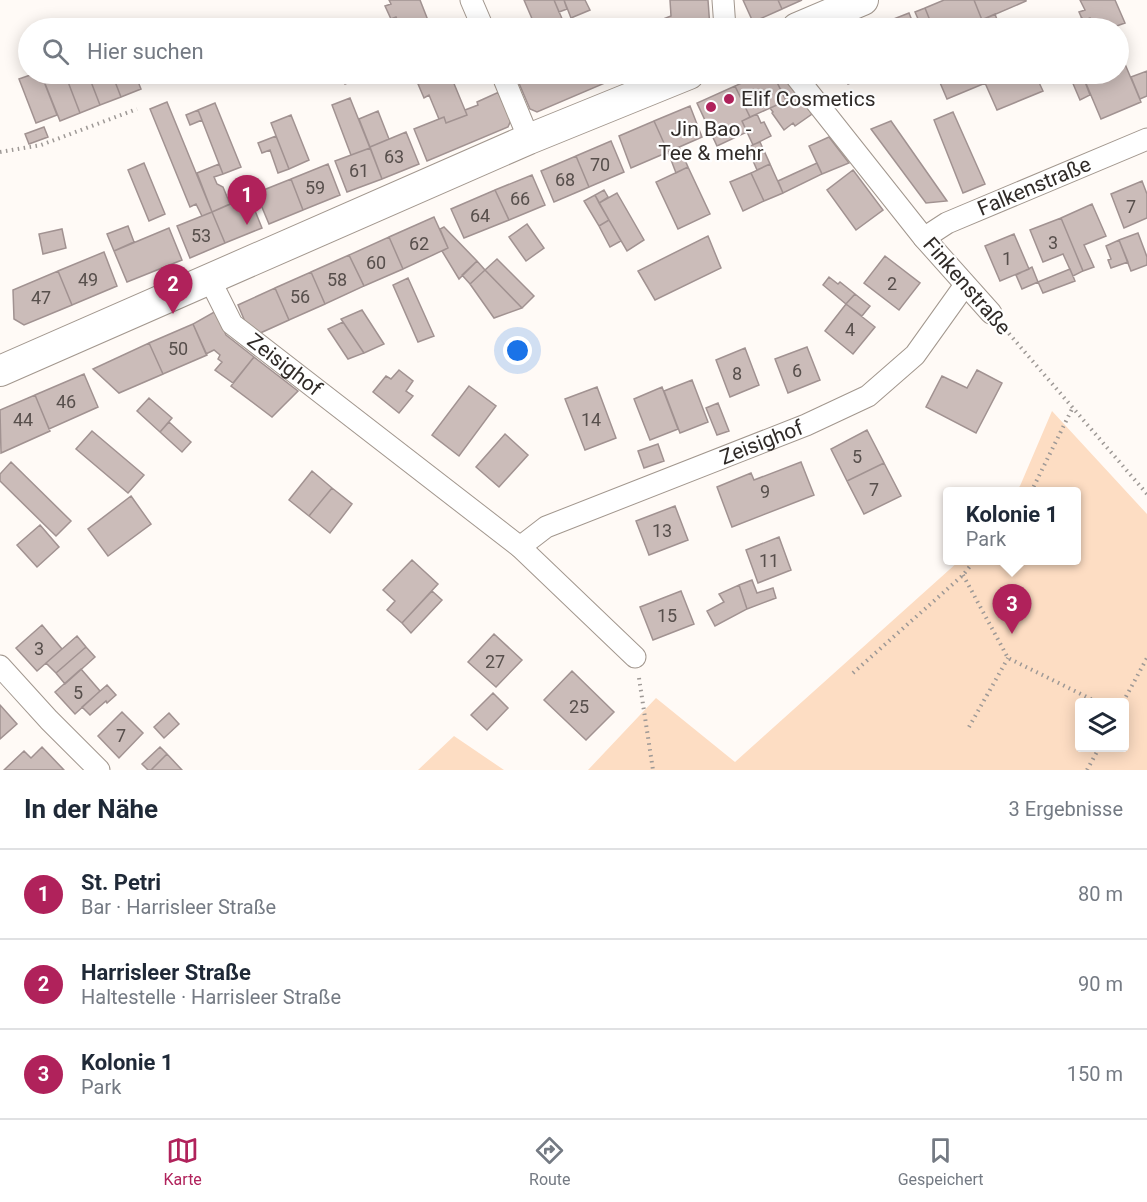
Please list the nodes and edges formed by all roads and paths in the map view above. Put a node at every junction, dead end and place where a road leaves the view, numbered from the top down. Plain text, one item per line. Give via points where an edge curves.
1 (471, 0) edge
2 (723, 0) edge
3 (863, 0) edge
4 (479, 18) edge
5 (724, 18) edge
6 (821, 18) edge
7 (506, 84) edge
8 (664, 84) edge
9 (802, 84) edge
10 (137, 109) dead end
11 (529, 139) junction
12 (1147, 139) edge
13 (0, 152) edge
14 (924, 238) junction
15 (209, 279) junction
16 (965, 285) junction
17 (991, 313) joint
18 (0, 371) edge
19 (1072, 407) junction
20 (1033, 487) edge
21 (1147, 494) edge
22 (520, 547) junction
23 (972, 565) edge
24 (963, 575) junction
25 (635, 657) joint
26 (1008, 658) junction
27 (1147, 658) edge
28 (0, 666) edge
29 (853, 673) dead end
30 (1089, 698) edge
31 (1125, 698) edge
32 (969, 727) dead end
33 (1096, 752) edge
34 (99, 770) edge
35 (653, 770) edge
36 (1087, 770) edge

1 - 4 street
2 - 5 street
3 - 6 main road
7 - 11 street
8 - 11 main road
9 - 14 street, Finkenstraße
10 - 13 path via 41,145
11 - 15 main road
12 - 14 street, Falkenstraße via 946,223
14 - 16 street, Finkenstraße
15 - 18 main road
15 - 22 street, Zeisighof via 232,324
16 - 17 street, Finkenstraße
16 - 22 street, Zeisighof via 915,355 868,396 806,425 546,527
17 - 19 path, Finkenstraße
19 - 20 path
19 - 21 path, Finkenstraße
22 - 25 street, Zeisighof
23 - 24 path
24 - 26 path
24 - 29 path
25 - 35 path
26 - 30 path
26 - 32 path
27 - 31 path
28 - 34 street
33 - 36 path

